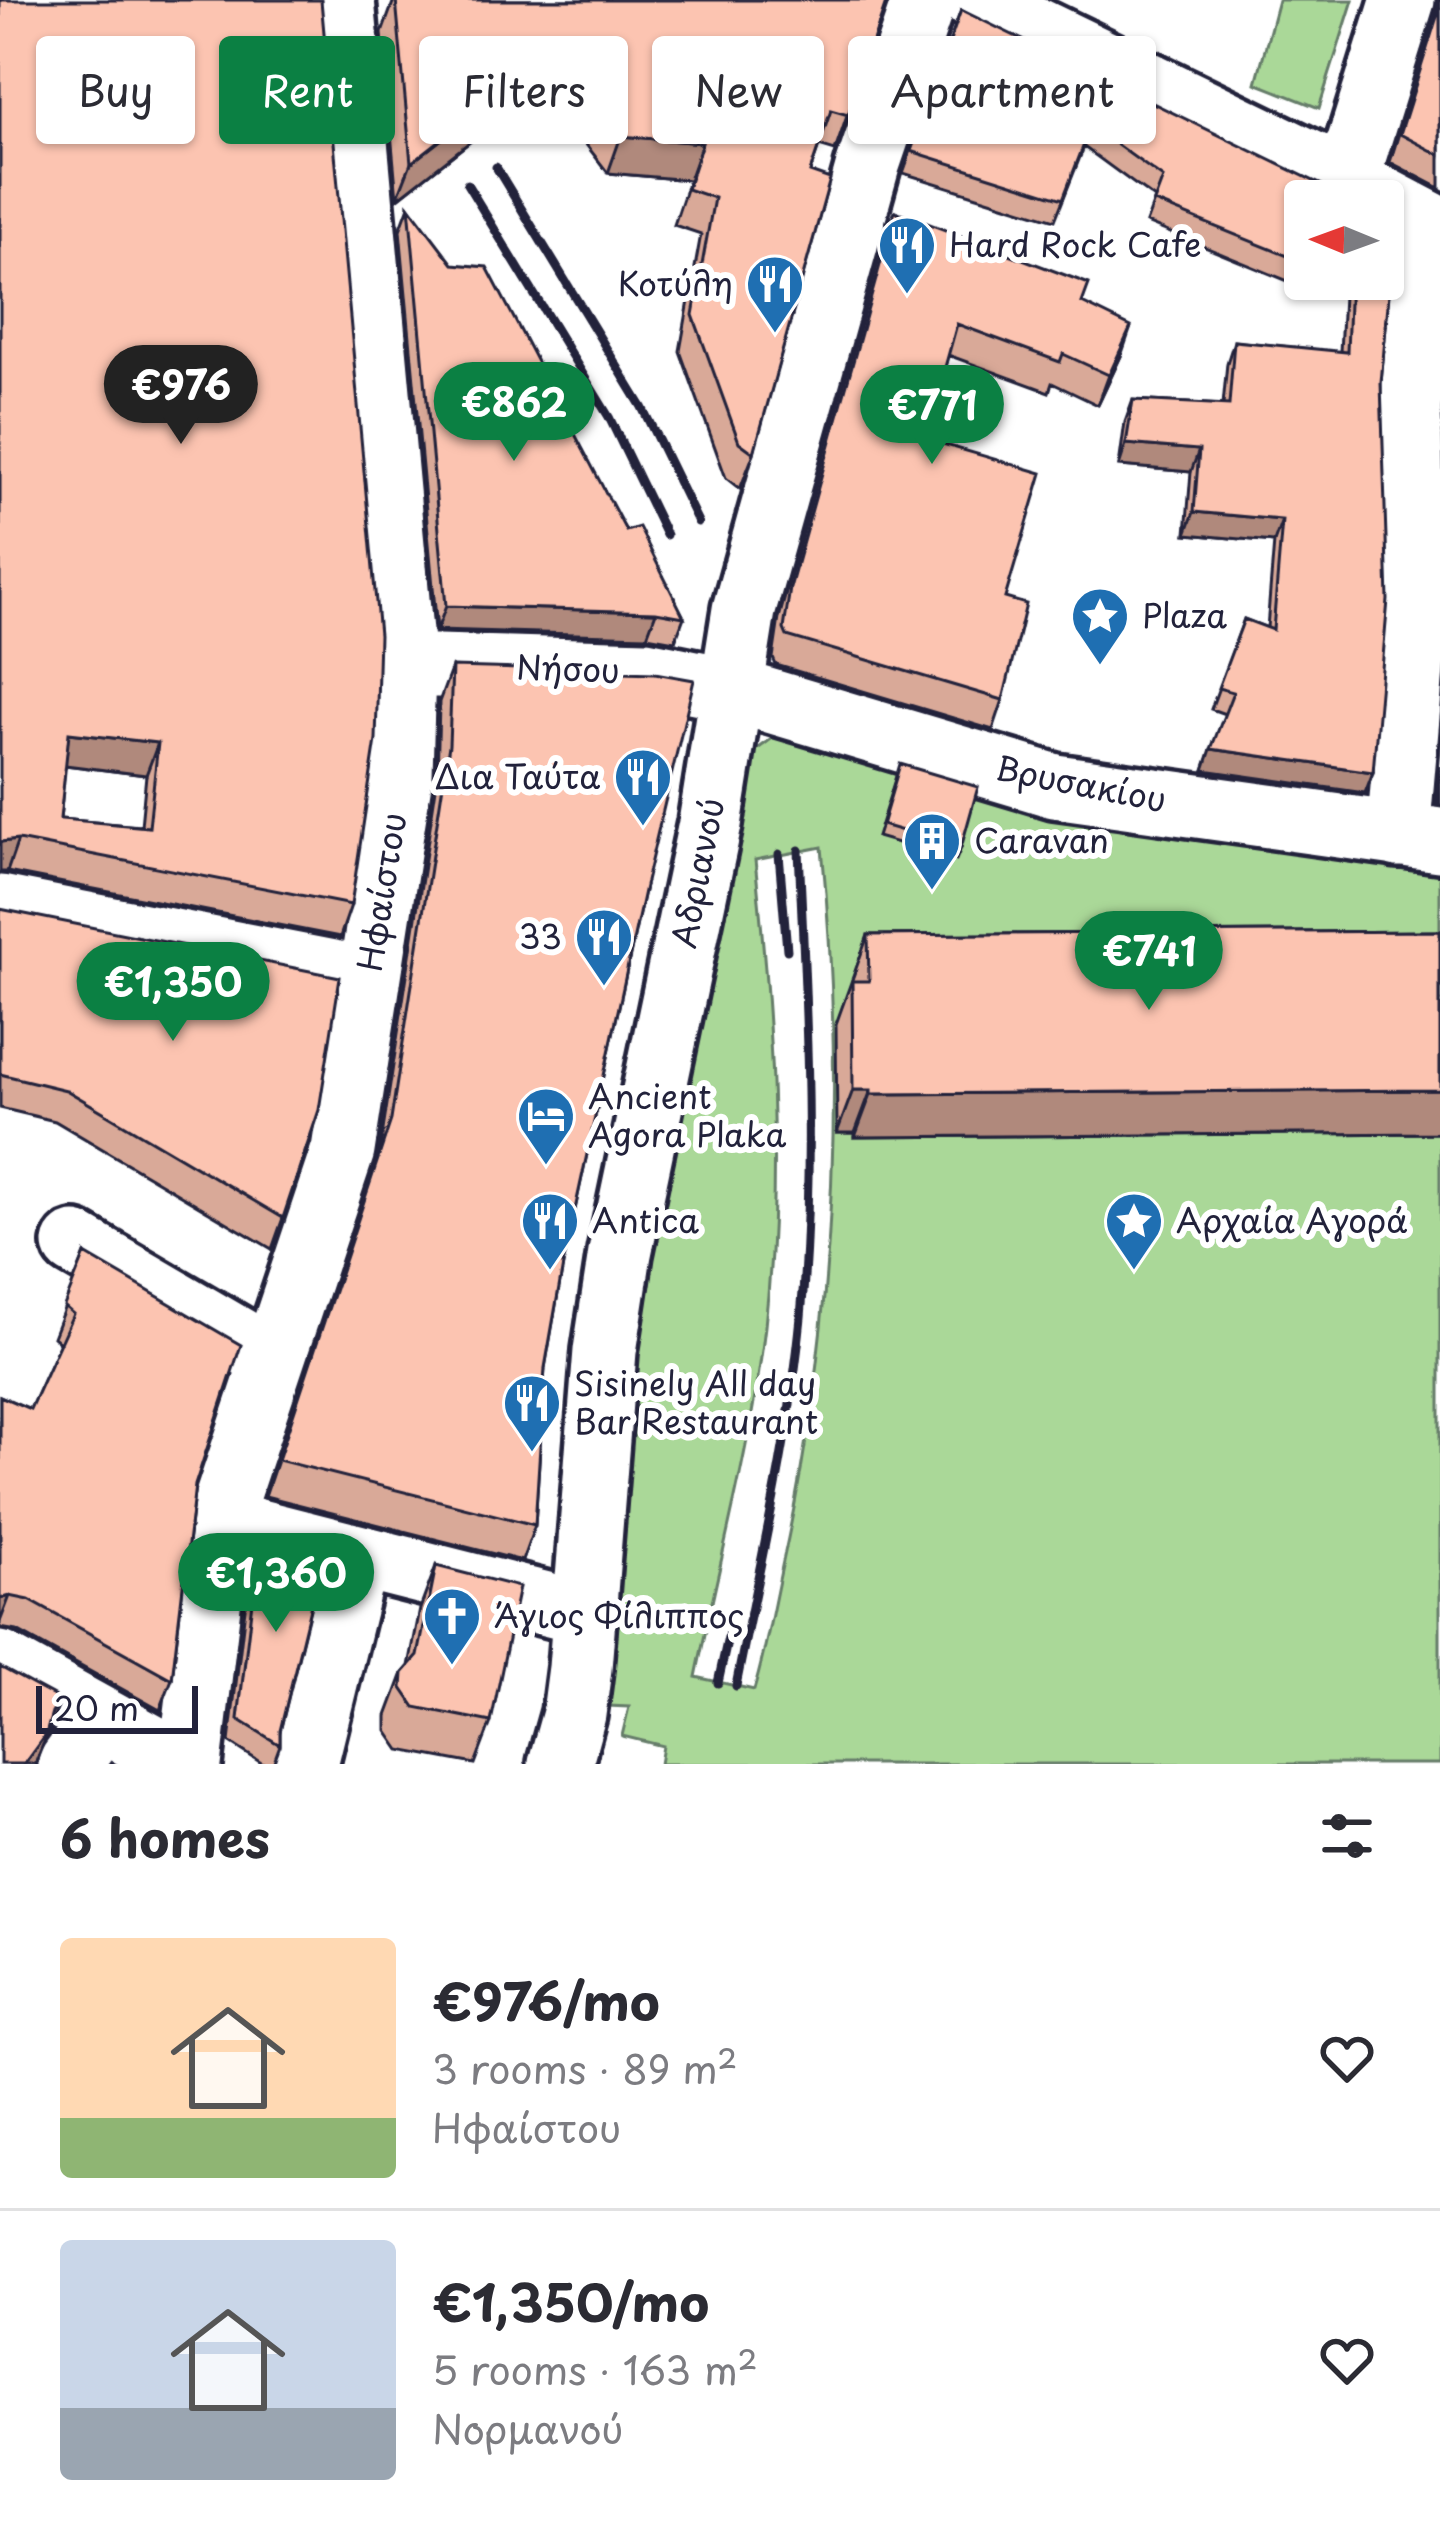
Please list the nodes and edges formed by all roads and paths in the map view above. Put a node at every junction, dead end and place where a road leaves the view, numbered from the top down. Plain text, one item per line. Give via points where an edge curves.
1 (343, 0) edge
2 (924, 0) edge
3 (975, 0) edge
4 (1403, 0) edge
5 (1347, 180) joint
6 (1404, 211) edge
7 (1436, 228) edge
8 (404, 664) junction
9 (730, 689) junction
10 (1419, 837) edge
11 (0, 908) edge
12 (368, 980) junction
13 (75, 1244) dead end
14 (272, 1359) junction
15 (219, 1521) junction
16 (358, 1556) junction
17 (586, 1614) junction
18 (0, 1663) edge
19 (86, 1742) edge
20 (186, 1764) edge
21 (306, 1764) edge
22 (560, 1764) edge

1 - 8 street, Ηφαίστου
2 - 9 street, Αδριανού via 868,165 777,488
3 - 5 street
4 - 5 street
6 - 7 street
7 - 10 street via 1420,284 1409,408
8 - 9 street, Νήσου via 636,671
8 - 12 street, Ηφαίστου via 401,775
9 - 10 street, Βρυσακίου via 1055,786
9 - 17 street, Αδριανού via 614,1292
11 - 12 street
12 - 14 street, Ηφαίστου via 343,1150
13 - 14 street
14 - 15 street, Ηφαίστου
15 - 16 street
15 - 20 street, Ηφαίστου
16 - 17 street
16 - 21 street
17 - 22 street, Αδριανού
18 - 19 street
19 - 20 street

